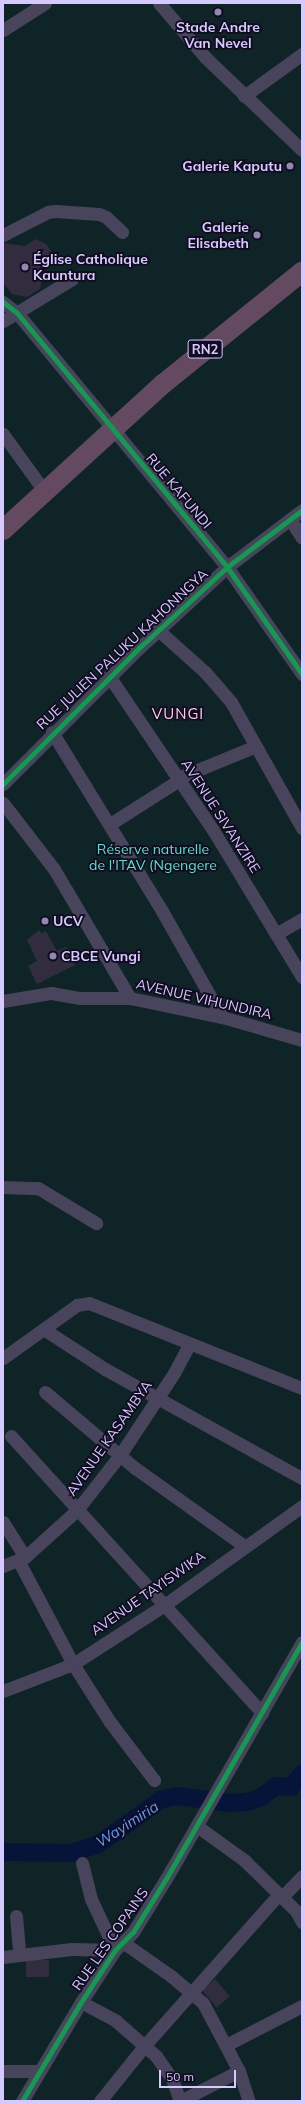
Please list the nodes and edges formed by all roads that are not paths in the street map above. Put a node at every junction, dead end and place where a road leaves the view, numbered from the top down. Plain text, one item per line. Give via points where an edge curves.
1 (45, 3) edge
2 (159, 3) edge
3 (3, 30) edge
4 (302, 54) edge
5 (244, 96) junction
6 (302, 150) edge
7 (122, 232) dead end
8 (3, 235) edge
9 (302, 272) edge
10 (72, 279) dead end
11 (3, 302) edge
12 (17, 313) junction
13 (3, 321) edge
14 (112, 430) junction
15 (3, 434) edge
16 (45, 492) junction
17 (302, 510) edge
18 (290, 519) junction
19 (3, 530) edge
20 (302, 538) edge
21 (227, 567) junction
22 (158, 630) junction
23 (302, 674) edge
24 (109, 676) junction
25 (52, 732) junction
26 (256, 746) junction
27 (179, 779) junction
28 (3, 784) edge
29 (3, 803) edge
30 (110, 824) junction
31 (302, 828) edge
32 (302, 919) edge
33 (276, 934) junction
34 (302, 977) edge
35 (130, 998) junction
36 (3, 1001) edge
37 (222, 1017) junction
38 (302, 1040) edge
39 (3, 1187) edge
40 (96, 1223) dead end
41 (45, 1330) junction
42 (188, 1345) junction
43 (3, 1358) edge
44 (302, 1388) edge
45 (45, 1392) dead end
46 (158, 1398) junction
47 (11, 1436) dead end
48 (120, 1455) junction
49 (302, 1478) edge
50 (302, 1506) edge
51 (78, 1510) junction
52 (3, 1522) edge
53 (243, 1545) junction
54 (21, 1558) junction
55 (3, 1566) edge
56 (163, 1606) junction
57 (302, 1642) edge
58 (73, 1664) junction
59 (3, 1691) edge
60 (262, 1712) junction
61 (154, 1780) dead end
62 (197, 1826) junction
63 (82, 1862) dead end
64 (302, 1876) edge
65 (281, 1896) junction
66 (16, 1916) dead end
67 (302, 1922) edge
68 (120, 1947) junction
69 (19, 1954) junction
70 (3, 1957) edge
71 (194, 1993) junction
72 (81, 2002) junction
73 (302, 2006) edge
74 (145, 2045) junction
75 (226, 2045) junction
76 (3, 2070) edge
77 (40, 2071) junction
78 (239, 2071) junction
79 (22, 2101) edge
80 (100, 2101) edge
81 (180, 2101) edge
82 (249, 2101) edge

1 - 3 street
2 - 5 street via 205,57
4 - 5 street
5 - 6 street
7 - 8 street via 106,217 98,214 56,211 48,212
9 - 14 highway, RN2 via 236,323
10 - 12 street
11 - 12 street, RUE KAFUNDI
12 - 13 street
12 - 14 street, RUE KAFUNDI
14 - 16 highway, RN2
14 - 21 street, RUE KAFUNDI
15 - 16 street
16 - 19 highway, RN2
17 - 18 street, RUE JULIEN PALUKU KAHONNGYA
18 - 20 street
18 - 21 street, RUE JULIEN PALUKU KAHONNGYA
21 - 22 street, RUE JULIEN PALUKU KAHONNGYA
21 - 23 street
22 - 24 street, RUE JULIEN PALUKU KAHONNGYA
22 - 26 street via 205,672 231,702
24 - 25 street, RUE JULIEN PALUKU KAHONNGYA
24 - 27 street, AVENUE SIVANZIRE
25 - 28 street, RUE JULIEN PALUKU KAHONNGYA
25 - 30 street
26 - 27 street
26 - 31 street
27 - 30 street
27 - 33 street, AVENUE SIVANZIRE
29 - 35 street via 54,869
30 - 37 street
32 - 33 street
33 - 34 street, AVENUE SIVANZIRE
35 - 36 street, AVENUE VIHUNDIRA via 79,998 51,993
35 - 37 street, AVENUE VIHUNDIRA
37 - 38 street, AVENUE VIHUNDIRA
39 - 40 street via 38,1188
41 - 42 street via 77,1305 89,1303
41 - 43 street
41 - 46 street via 105,1369
42 - 44 street
42 - 46 street, AVENUE KASAMBYA
45 - 48 street
46 - 48 street, AVENUE KASAMBYA
46 - 49 street
47 - 51 street
48 - 51 street, AVENUE KASAMBYA
48 - 53 street
50 - 53 street, AVENUE TAYISWIKA
51 - 54 street, AVENUE KASAMBYA
51 - 56 street
52 - 54 street
53 - 56 street, AVENUE TAYISWIKA
54 - 55 street, AVENUE KASAMBYA
54 - 58 street
56 - 58 street, AVENUE TAYISWIKA
56 - 60 street
57 - 60 street
58 - 59 street, AVENUE TAYISWIKA
58 - 61 street via 110,1722
60 - 62 street, RUE LES COPAINS
62 - 65 street via 244,1860
62 - 68 street, RUE LES COPAINS
63 - 68 street via 91,1899
64 - 65 street
65 - 67 street
65 - 71 street
66 - 69 street
68 - 69 street
68 - 71 street
68 - 72 street, RUE LES COPAINS
69 - 70 street
71 - 74 street
71 - 75 street
72 - 74 street via 116,2022
72 - 77 street, RUE LES COPAINS
73 - 75 street
74 - 80 street
74 - 81 street via 172,2079
75 - 78 street
76 - 77 street
77 - 79 street, RUE LES COPAINS
78 - 81 street
78 - 82 street

